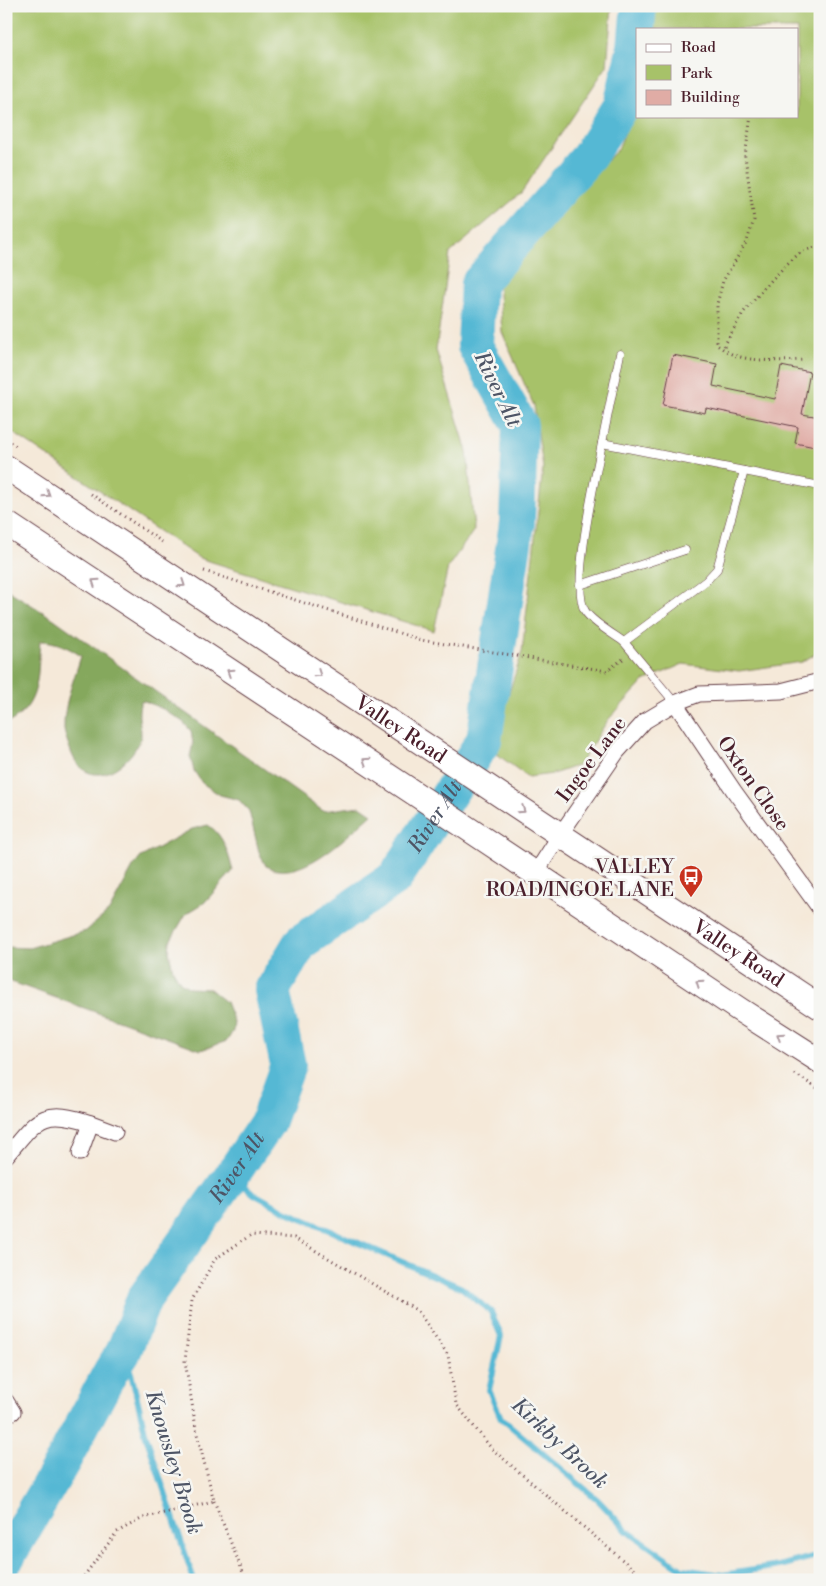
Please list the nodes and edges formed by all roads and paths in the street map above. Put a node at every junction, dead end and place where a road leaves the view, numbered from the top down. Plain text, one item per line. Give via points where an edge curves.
1 (751, 118) edge
2 (820, 245) edge
3 (724, 346) dead end
4 (620, 354) dead end
5 (804, 360) dead end
6 (6, 440) edge
7 (602, 443) junction
8 (22, 450) dead end
9 (6, 467) edge
10 (744, 471) junction
11 (820, 486) edge
12 (88, 492) dead end
13 (6, 524) edge
14 (167, 546) dead end
15 (685, 550) dead end
16 (198, 569) dead end
17 (580, 584) junction
18 (624, 642) junction
19 (632, 652) junction
20 (820, 681) edge
21 (675, 703) junction
22 (560, 835) junction
23 (535, 874) junction
24 (820, 909) edge
25 (820, 1007) edge
26 (820, 1061) edge
27 (91, 1123) junction
28 (115, 1132) dead end
29 (80, 1153) dead end
30 (6, 1156) edge
31 (214, 1501) junction
32 (81, 1580) edge
33 (246, 1580) edge
34 (646, 1580) edge

1 - 5 path via 745,156 754,220 747,241 723,281 717,304 717,345 734,355 751,358 779,362
2 - 3 path via 801,252 764,288 743,312
4 - 7 lane
6 - 8 path
7 - 10 lane
7 - 17 lane
9 -> 22 main road, Valley Road
10 - 11 lane
10 - 18 lane via 717,568 706,581
12 - 14 path
23 -> 13 main road
15 - 17 lane
16 - 19 path via 421,640 607,671
17 - 18 lane via 585,611
18 - 19 lane
19 - 21 lane
20 - 21 street, Ingoe Lane via 781,691 699,694
21 - 22 street, Ingoe Lane via 645,721 617,752
21 - 24 street, Oxton Close
22 - 23 street, Ingoe Lane
22 - 25 main road, Valley Road
26 -> 23 main road
27 - 28 street
27 - 29 street
27 - 30 street via 64,1115 44,1118 24,1134
31 - 32 path via 143,1518 117,1532
31 - 33 path
31 - 34 path via 197,1434 184,1360 192,1300 215,1259 252,1235 294,1238 417,1310 448,1355 456,1404 492,1449

